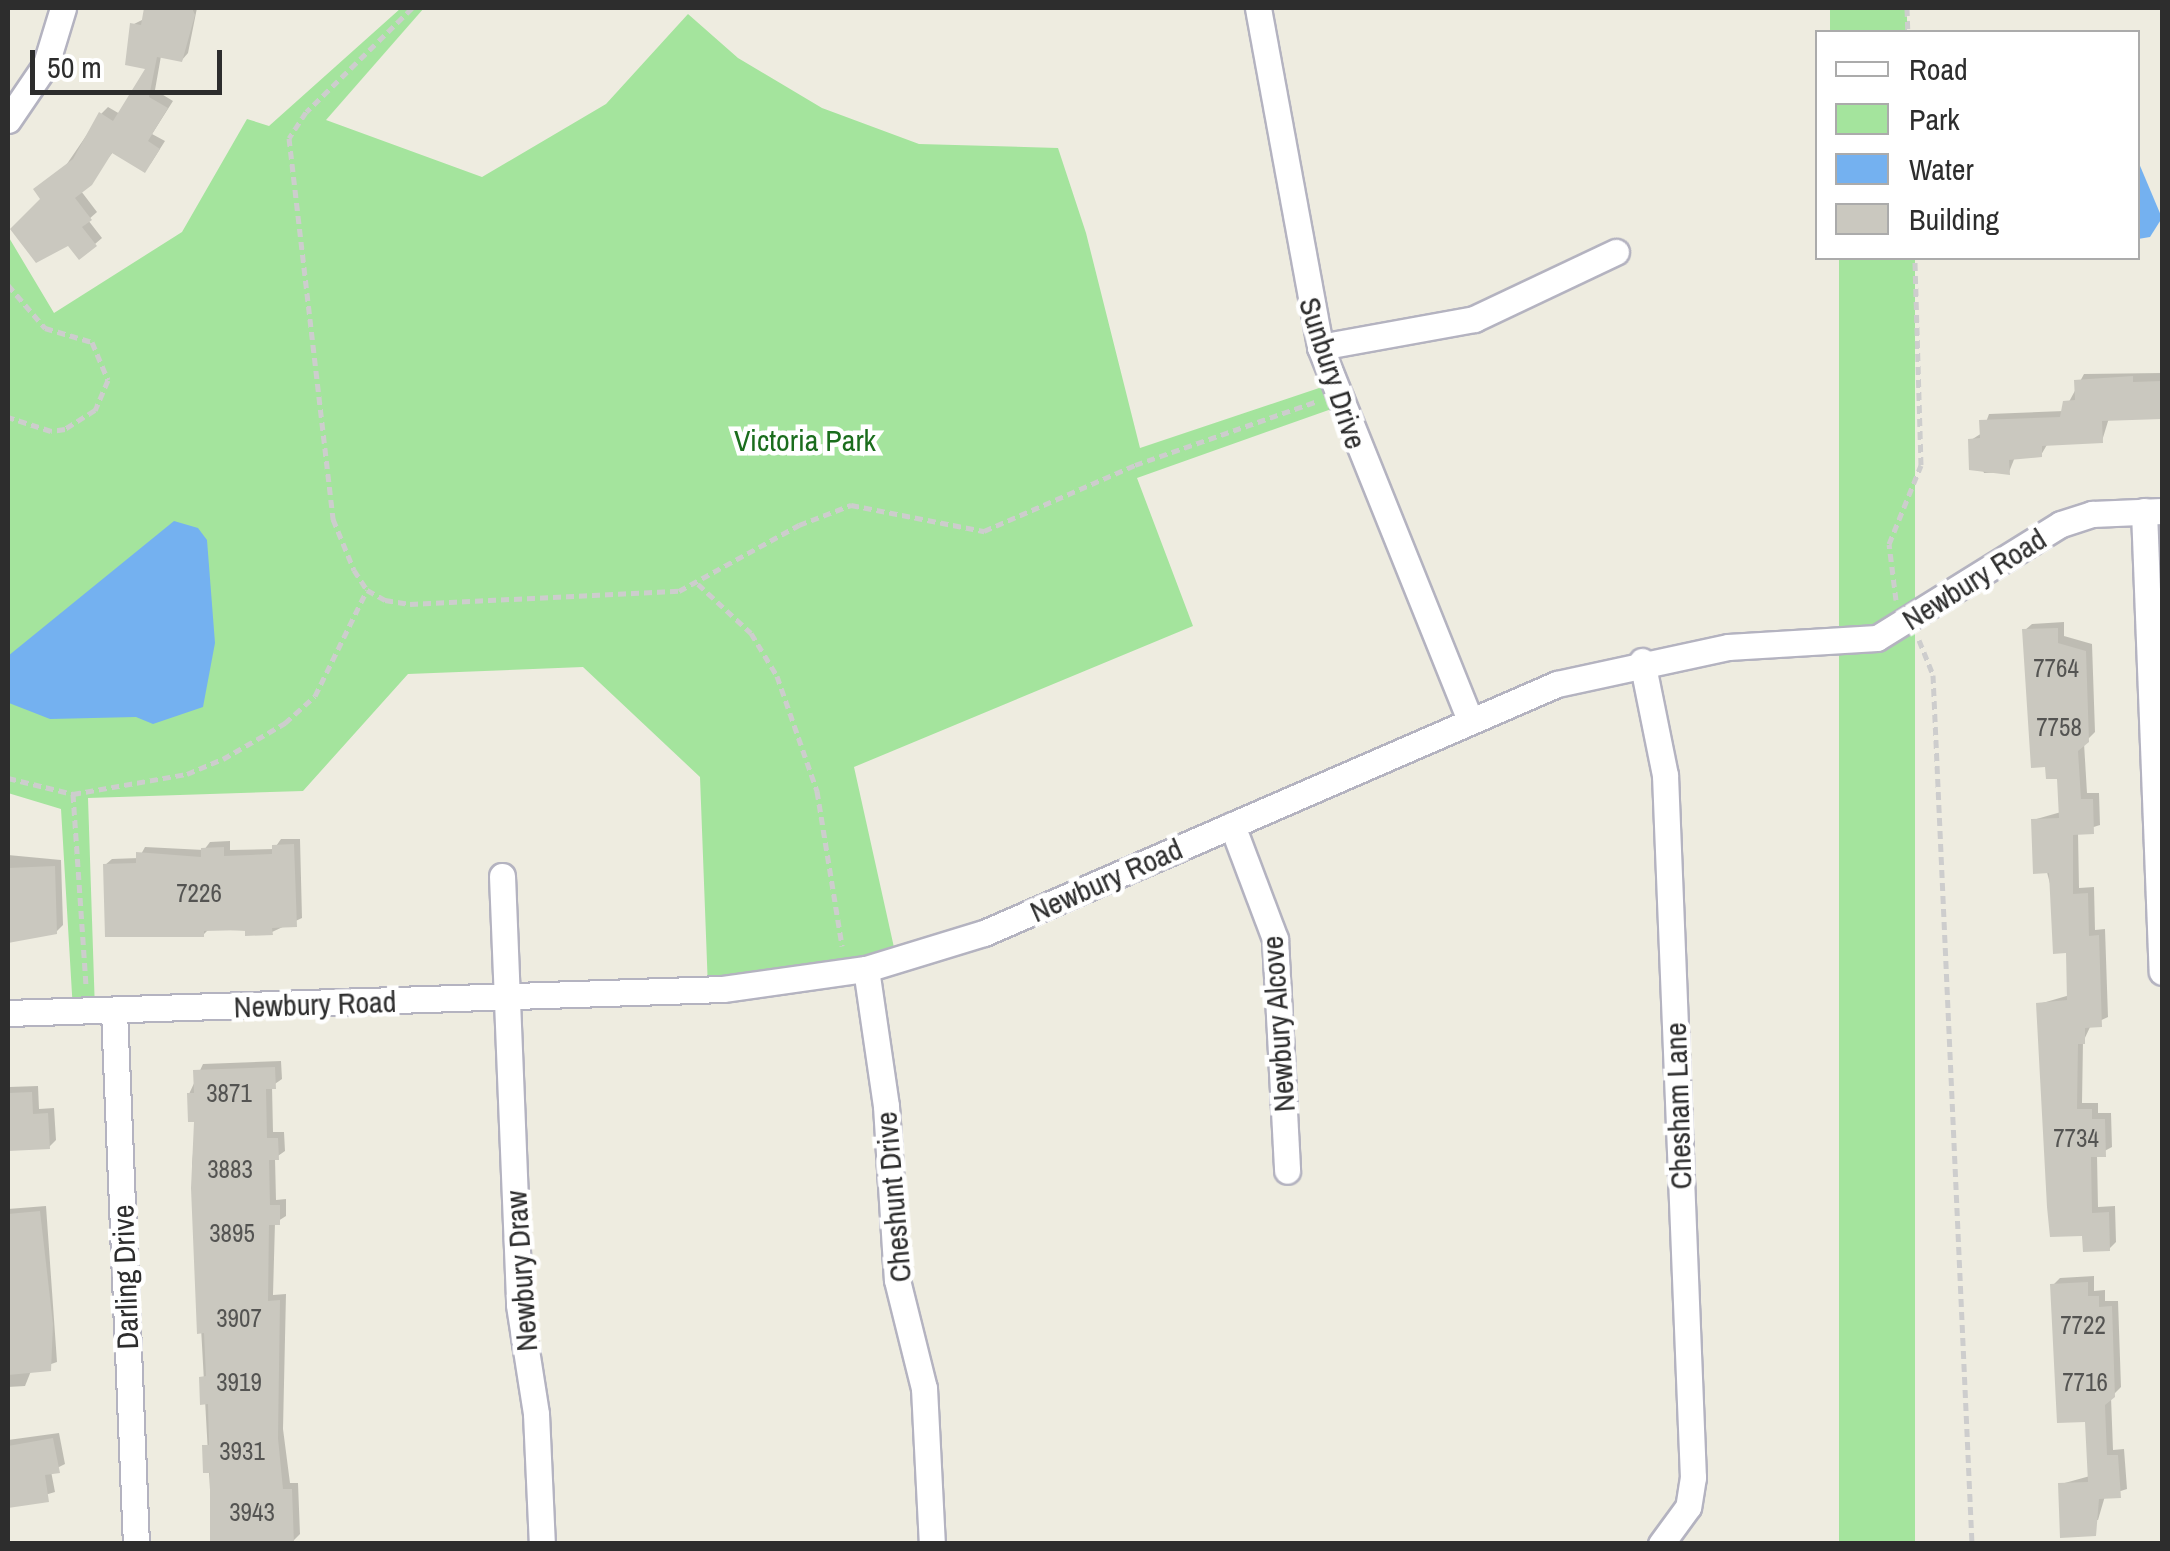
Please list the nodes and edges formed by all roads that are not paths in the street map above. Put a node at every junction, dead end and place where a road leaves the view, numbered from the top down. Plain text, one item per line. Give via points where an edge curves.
1 (63, 8) edge
2 (1258, 8) edge
3 (8, 120) edge
4 (1616, 252) dead end
5 (1320, 347) junction
6 (2153, 511) edge
7 (1642, 661) junction
8 (1470, 721) junction
9 (1232, 826) junction
10 (502, 876) dead end
11 (2160, 878) edge
12 (856, 972) junction
13 (2162, 972) edge
14 (508, 997) junction
15 (114, 1011) junction
16 (8, 1013) edge
17 (1287, 1171) dead end
18 (136, 1544) edge
19 (542, 1544) edge
20 (932, 1544) edge
21 (1661, 1544) edge

1 - 3 street via 46,64
2 - 5 street, Sunbury Drive
4 - 5 street via 1474,319
5 - 8 street, Sunbury Drive
6 - 7 street, Newbury Road via 2092,514 2062,524 1877,638 1728,647
6 - 11 street, Newbury Road
7 - 8 street, Newbury Road via 1557,684
7 - 21 street, Chesham Lane via 1664,775 1693,1477 1688,1507
8 - 9 street, Newbury Road
9 - 12 street, Newbury Road via 984,934
9 - 17 street, Newbury Alcove via 1265,898 1275,939
10 - 14 street, Newbury Draw
11 - 13 street, Newbury Road
12 - 14 street, Newbury Road via 723,988
12 - 20 street, Cheshunt Drive via 886,1106 897,1280 924,1388
14 - 15 street, Newbury Road
14 - 19 street, Newbury Draw via 519,1305 536,1414
15 - 16 street, Newbury Road
15 - 18 street, Darling Drive

